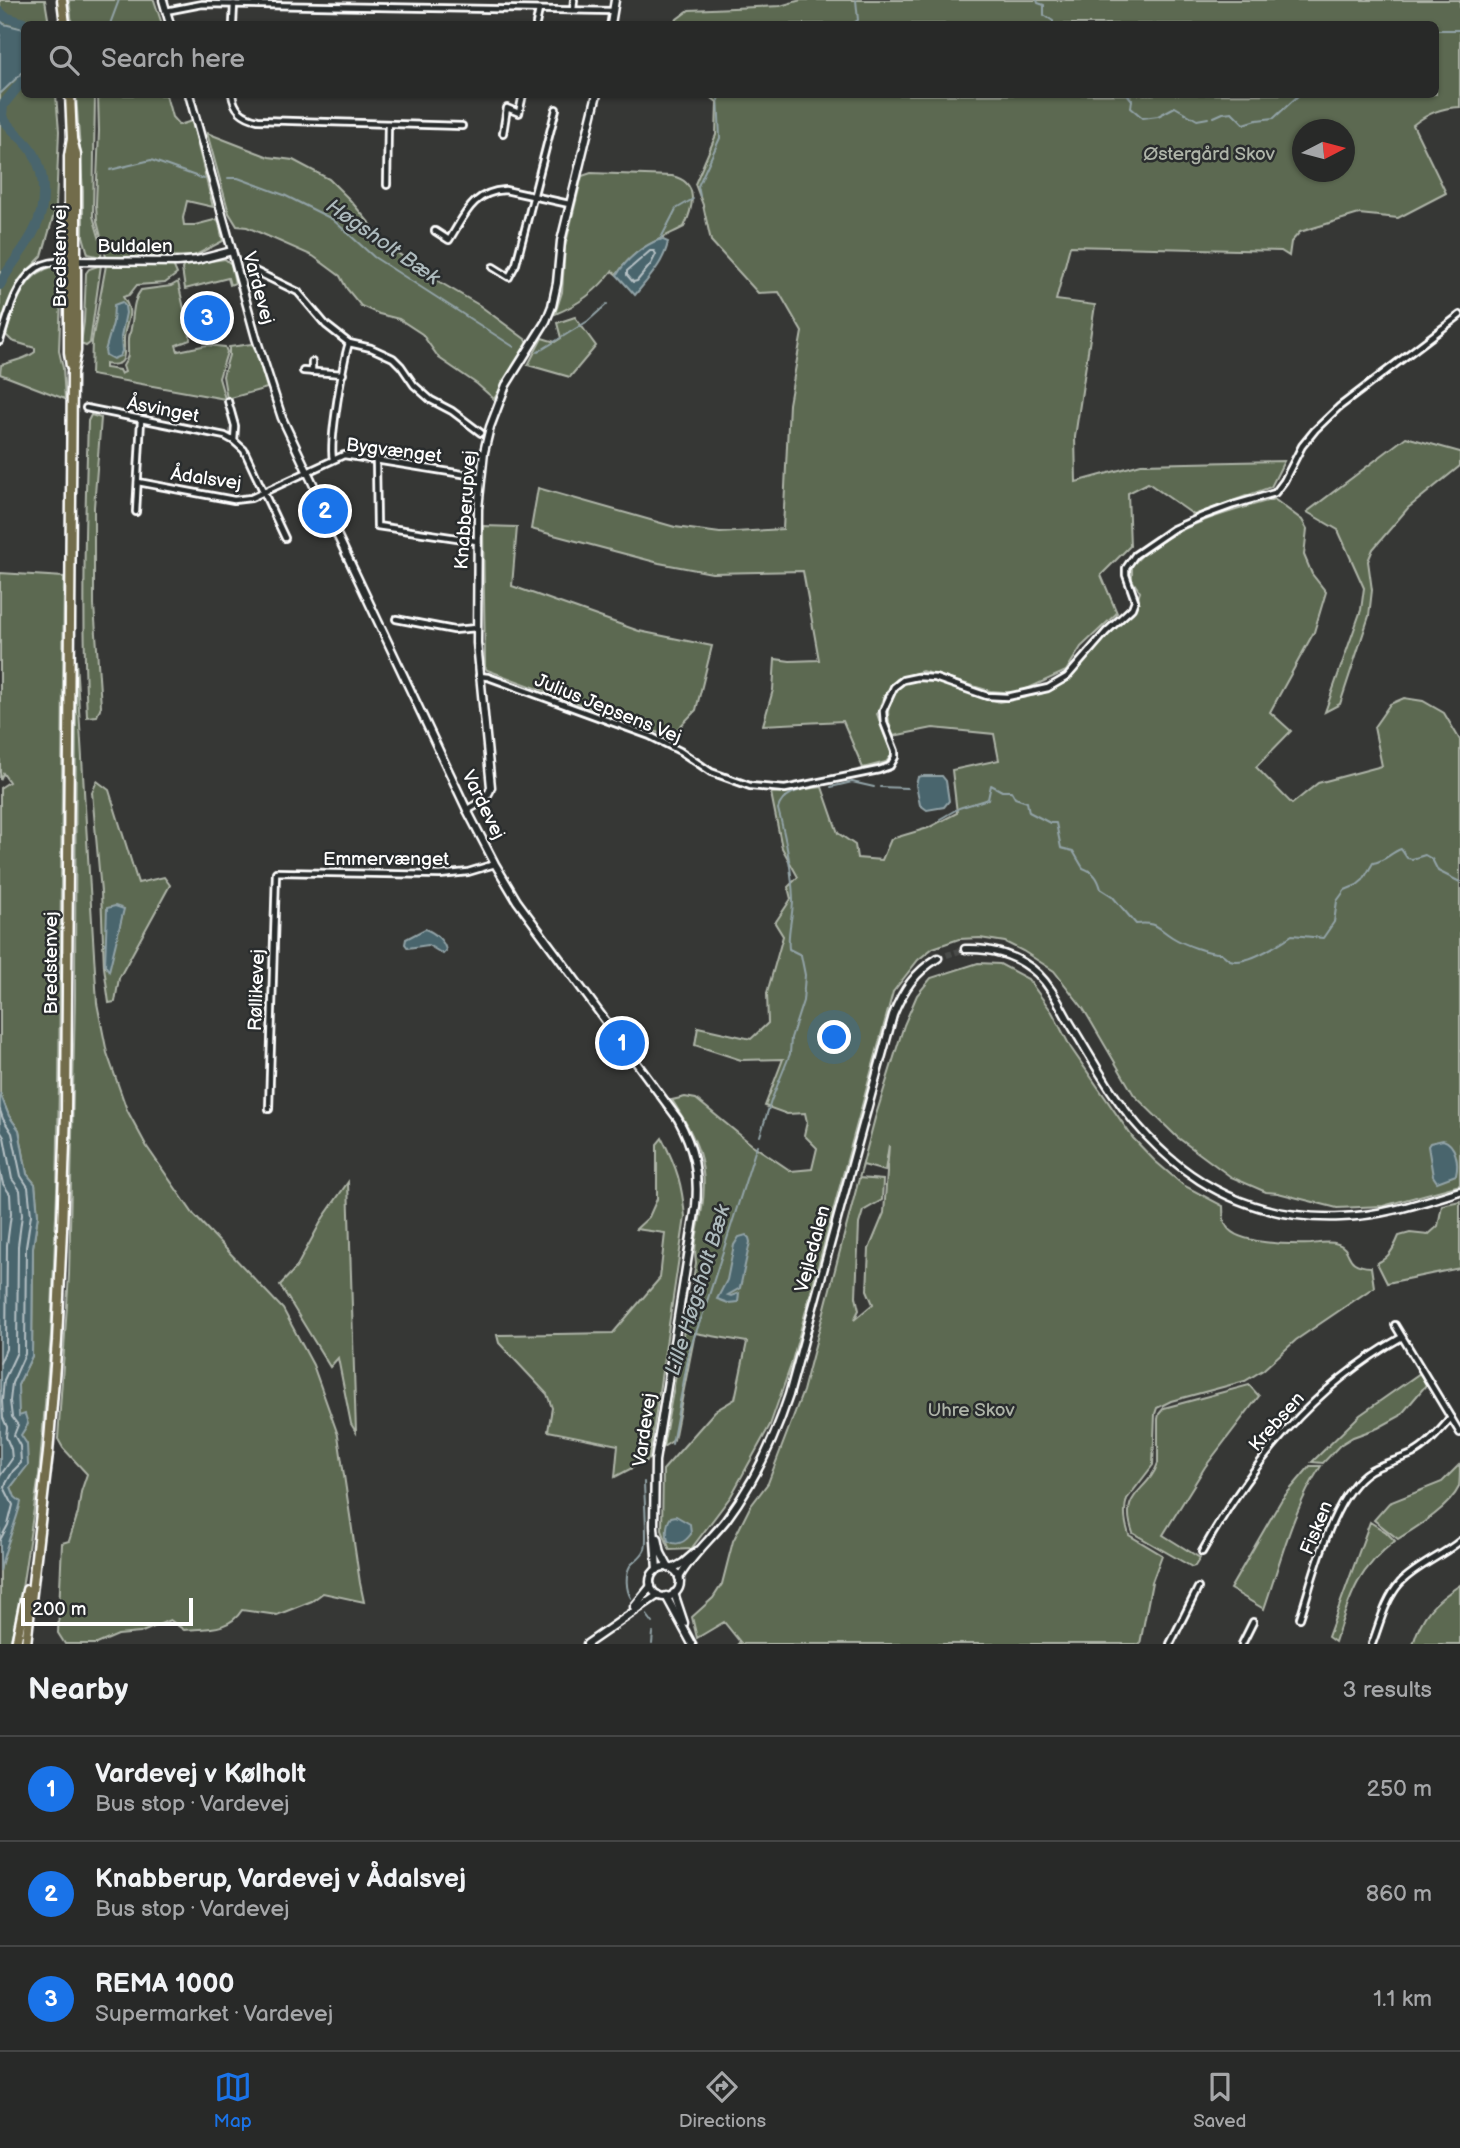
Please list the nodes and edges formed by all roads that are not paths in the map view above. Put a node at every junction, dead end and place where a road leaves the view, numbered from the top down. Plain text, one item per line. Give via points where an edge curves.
1 (62, 0) edge
2 (163, 0) edge
3 (574, 0) edge
4 (615, 0) edge
5 (269, 2) edge
6 (234, 4) junction
7 (539, 10) junction
8 (573, 10) junction
9 (613, 10) junction
10 (166, 11) junction
11 (65, 21) edge
12 (169, 21) edge
13 (233, 21) edge
14 (537, 21) edge
15 (611, 21) edge
16 (70, 98) edge
17 (190, 98) edge
18 (233, 98) edge
19 (522, 98) edge
20 (596, 98) edge
21 (556, 109) dead end
22 (388, 124) junction
23 (462, 126) dead end
24 (503, 134) dead end
25 (387, 185) dead end
26 (535, 197) junction
27 (569, 204) junction
28 (435, 231) dead end
29 (232, 251) junction
30 (73, 261) junction
31 (493, 267) dead end
32 (255, 271) dead end
33 (1460, 315) edge
34 (0, 341) edge
35 (349, 342) junction
36 (312, 362) dead end
37 (303, 371) dead end
38 (312, 372) junction
39 (343, 374) junction
40 (228, 401) dead end
41 (86, 408) dead end
42 (141, 420) junction
43 (473, 427) junction
44 (468, 433) dead end
45 (481, 433) dead end
46 (234, 440) junction
47 (332, 459) junction
48 (376, 459) junction
49 (306, 471) junction
50 (481, 477) junction
51 (138, 482) junction
52 (264, 492) junction
53 (136, 512) dead end
54 (285, 538) dead end
55 (477, 541) junction
56 (396, 619) dead end
57 (477, 628) junction
58 (479, 676) junction
59 (467, 810) junction
60 (495, 864) junction
61 (276, 872) joint
62 (965, 949) tunnel mouth
63 (938, 958) tunnel mouth
64 (269, 1108) dead end
65 (1460, 1191) edge
66 (1395, 1325) dead end
67 (1402, 1337) junction
68 (1451, 1418) junction
69 (1460, 1433) edge
70 (653, 1511) junction
71 (1460, 1541) edge
72 (704, 1545) junction
73 (1202, 1552) dead end
74 (35, 1553) junction
75 (671, 1568) junction
76 (657, 1570) junction
77 (679, 1578) junction
78 (651, 1586) junction
79 (1198, 1588) dead end
80 (674, 1593) junction
81 (662, 1595) junction
82 (632, 1612) junction
83 (1300, 1618) dead end
84 (1253, 1622) dead end
85 (690, 1641) edge
86 (26, 1643) edge
87 (16, 1644) edge
88 (587, 1644) edge
89 (1170, 1644) edge
90 (1242, 1644) edge
91 (1373, 1644) edge

1 - 11 highway
2 - 10 street
3 - 8 street
4 - 9 street
5 - 6 street
5 - 7 street
6 - 10 street
6 - 13 street
7 - 8 street
7 - 14 street
8 - 9 street
9 - 15 street
10 - 12 street
16 - 30 highway, Bredstenvej
17 - 29 street, Vardevej
18 - 22 street via 235,107 248,118
19 - 24 street via 519,113 507,108
20 - 27 street, Knabberupvej
21 - 26 street
22 - 23 street
22 - 25 street
26 - 27 street
26 - 28 street via 505,190 488,193 470,205 449,240
26 - 31 street via 521,252 509,277
27 - 50 street, Knabberupvej via 552,306 497,406
29 - 30 street, Buldalen via 177,262
29 - 49 street, Vardevej via 264,367
30 - 34 street, Buldalen via 47,263 28,276
30 - 74 highway, Bredstenvej via 76,351 72,372 66,1100 57,1341
32 - 35 street via 304,296 327,325
33 - 58 street, Julius Jepsens Vej via 1315,430 1275,493 1173,529 1135,555 1126,568 1135,600 1132,608 1067,677 1048,688 1007,697 987,696 935,678 903,680 894,687 883,711 895,757 891,765 879,770 785,789 750,786 711,772 650,736
35 - 39 street
35 - 43 street via 393,358 431,401
36 - 38 street
37 - 38 street
38 - 39 street
39 - 47 street
40 - 46 street, Åsvinget
41 - 42 street, Åsvinget
42 - 46 street, Åsvinget
42 - 51 street
43 - 44 street
43 - 45 street
46 - 52 street, Åsvinget via 244,450
47 - 48 street, Bygvænget via 344,455
47 - 49 street, Bygvænget
48 - 50 street, Bygvænget
48 - 55 street via 377,526
49 - 52 street, Ådalsvej
49 - 59 street, Vardevej
50 - 55 street, Knabberupvej
51 - 52 street, Ådalsvej via 234,500
51 - 53 street
52 - 54 street, Åsvinget
55 - 57 street, Knabberupvej
56 - 57 street via 454,630
57 - 58 street, Knabberupvej
58 - 59 street, Knabberupvej via 491,787 483,800
59 - 60 street, Vardevej
60 - 61 street, Emmervænget via 440,875
60 - 70 street, Vardevej via 678,1119 695,1158 696,1206 655,1461
61 - 64 street, Røllikevej
62 - 65 street via 1004,954 1036,972 1054,993 1137,1127 1182,1169 1231,1197 1294,1215 1343,1217 1390,1211
63 - 72 street, Vejledalen via 907,985 893,1015 774,1439 751,1484
66 - 67 street
67 - 68 street
67 - 73 street, Krebsen via 1323,1392 1278,1438 1245,1480
68 - 69 street
68 - 83 street, Fisken via 1423,1447 1371,1470 1350,1490 1332,1521
70 - 75 street, Vardevej via 661,1553
70 - 76 street, Vardevej
71 - 91 street via 1401,1581 1385,1606
72 - 75 street, Vejledalen
72 - 77 street, Vejledalen
74 - 86 highway, Bredstenvej
74 - 87 highway, Bredstenvej
75 - 76 street
75 - 77 street
76 - 78 street
77 - 80 street
78 - 81 street
78 - 82 street
79 - 89 street
80 - 81 street
80 - 85 street
81 - 82 street
81 - 85 street
82 - 88 street
84 - 90 street

